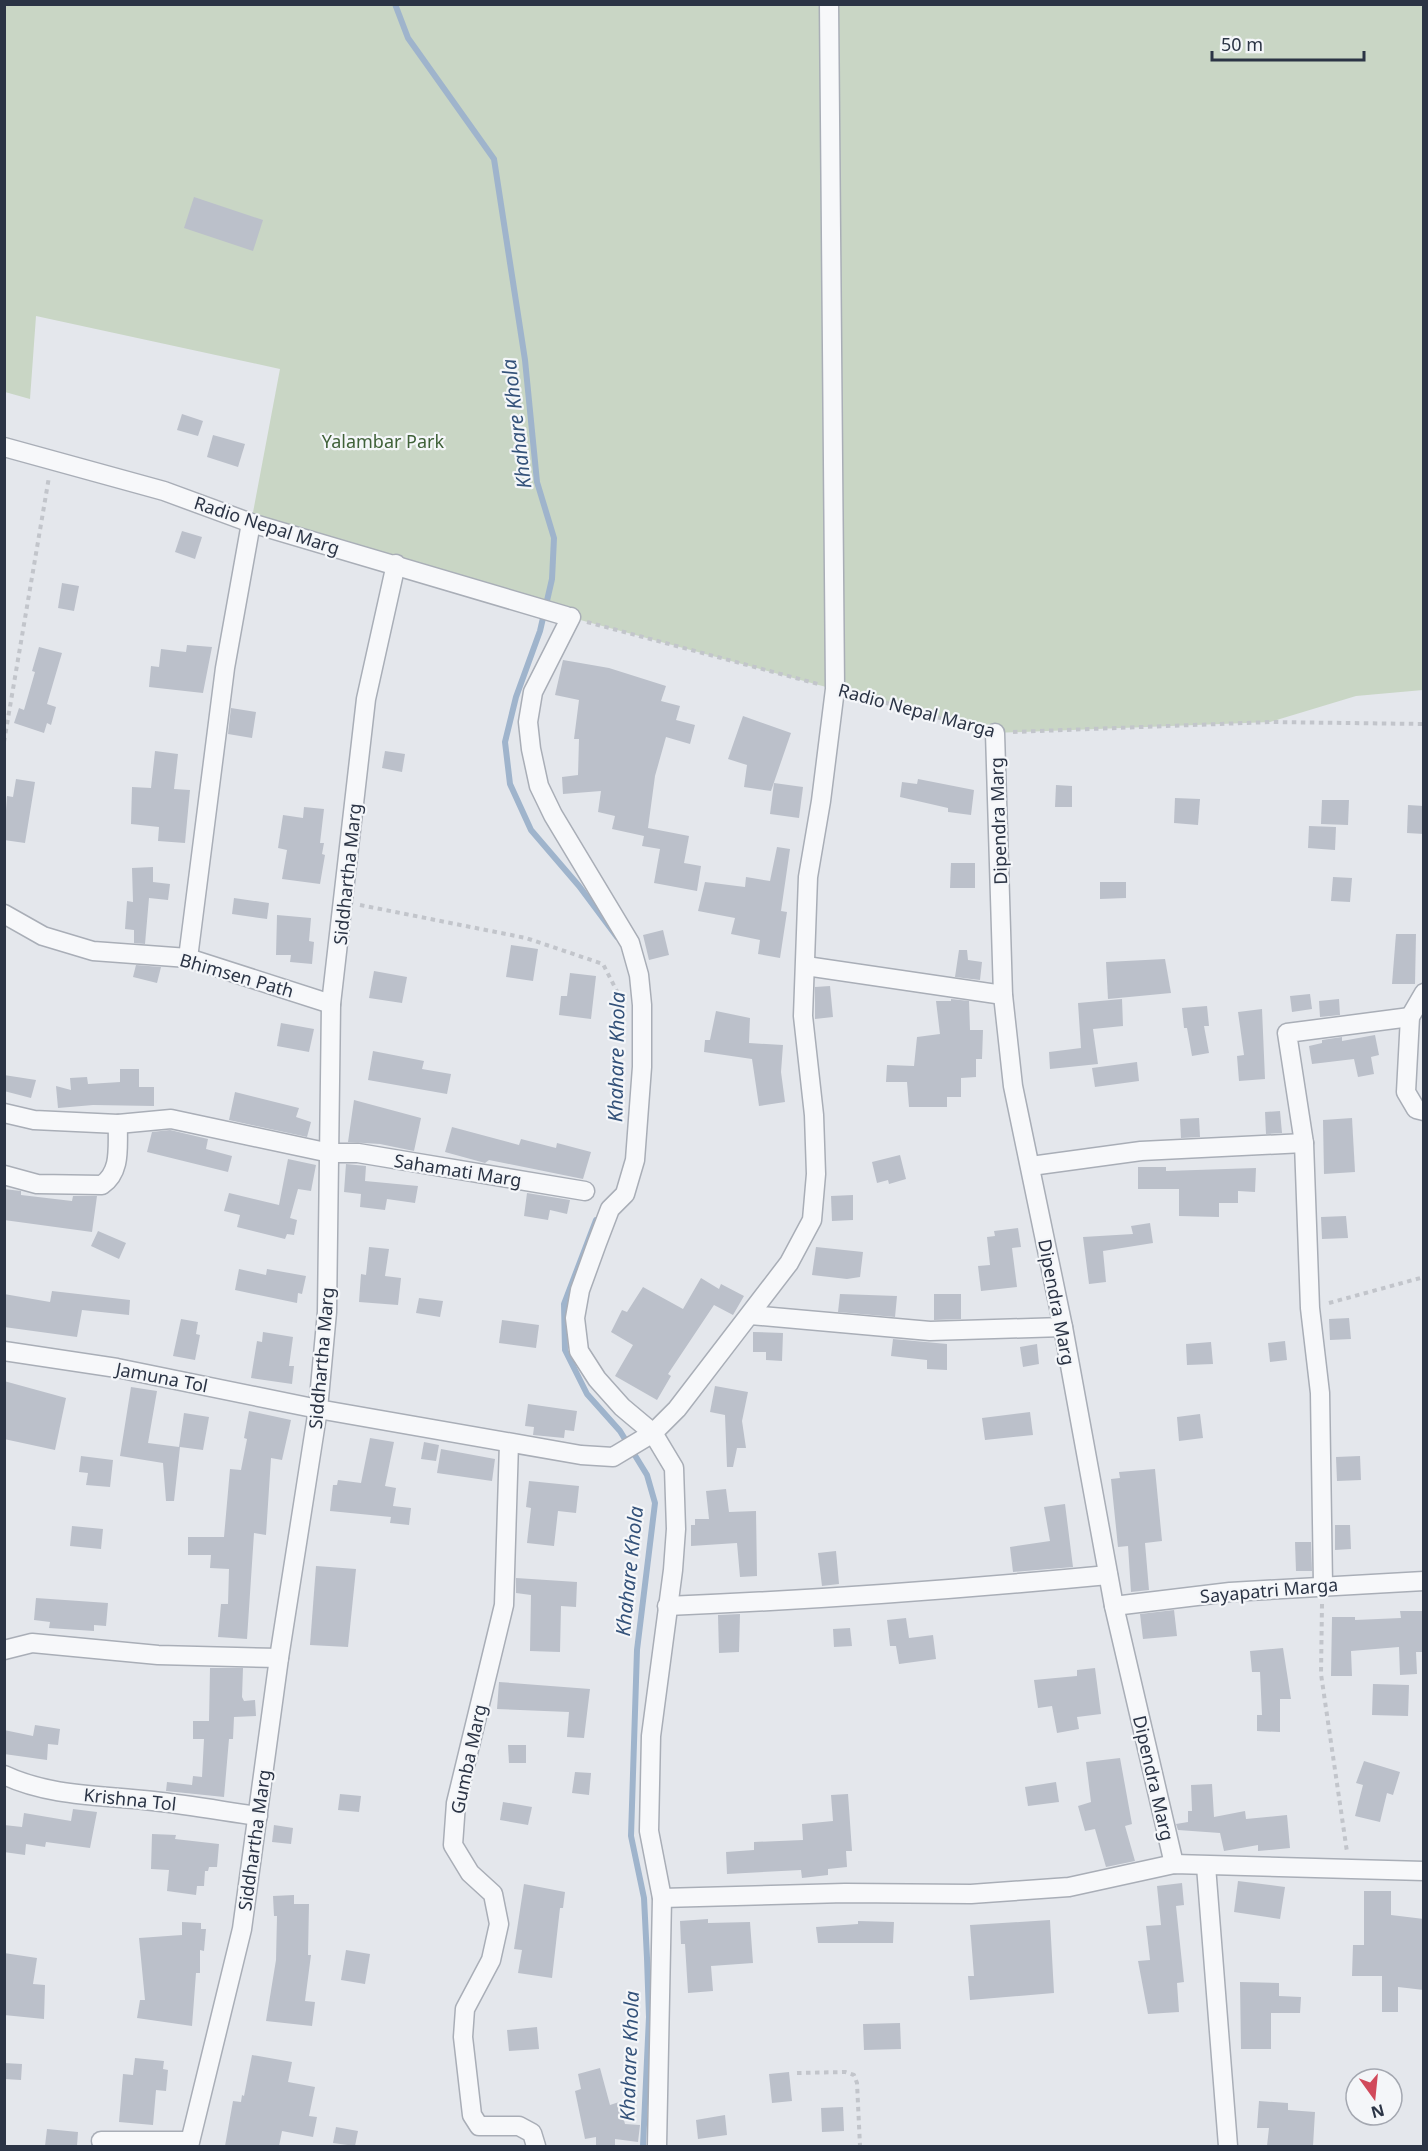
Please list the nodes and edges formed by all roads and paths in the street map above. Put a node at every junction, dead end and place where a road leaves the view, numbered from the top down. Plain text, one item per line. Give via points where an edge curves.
1 (829, 4) edge
2 (4, 447) edge
3 (52, 460) junction
4 (251, 522) junction
5 (396, 564) junction
6 (569, 617) junction
7 (835, 689) junction
8 (1424, 724) edge
9 (995, 733) junction
10 (4, 742) edge
11 (345, 902) junction
12 (4, 914) edge
13 (188, 958) junction
14 (806, 966) junction
15 (1424, 993) edge
16 (1003, 995) junction
17 (332, 1004) junction
18 (1410, 1017) junction
19 (642, 1031) junction
20 (1424, 1110) edge
21 (4, 1113) edge
22 (118, 1124) junction
23 (1304, 1143) junction
24 (330, 1153) junction
25 (1031, 1166) junction
26 (4, 1175) edge
27 (585, 1191) dead end
28 (1424, 1277) edge
29 (1310, 1308) junction
30 (750, 1315) junction
31 (1063, 1327) junction
32 (4, 1351) edge
33 (318, 1409) junction
34 (648, 1437) junction
35 (509, 1443) junction
36 (1108, 1575) junction
37 (1424, 1581) edge
38 (1323, 1585) junction
39 (667, 1606) junction
40 (1114, 1606) junction
41 (4, 1650) edge
42 (279, 1658) junction
43 (4, 1775) edge
44 (258, 1816) junction
45 (1174, 1864) junction
46 (1206, 1866) junction
47 (1349, 1868) junction
48 (1424, 1871) edge
49 (662, 1898) junction
50 (797, 2073) dead end
51 (101, 2141) dead end
52 (190, 2144) edge
53 (536, 2146) edge
54 (657, 2146) edge
55 (860, 2146) edge
56 (1228, 2146) edge

1 - 7 street
2 - 3 street, Radio Nepal Marg
3 - 4 street, Radio Nepal Marg via 164,491
3 - 10 path
4 - 5 street, Radio Nepal Marg
4 - 13 street via 225,668
5 - 6 street, Radio Nepal Marg
5 - 11 street, Siddhartha Marg via 366,699
6 - 7 path, Radio Nepal Marga
6 - 19 street via 533,692 528,722 531,749 539,786 553,815 630,943 639,975
7 - 9 path, Radio Nepal Marga
7 - 14 street via 808,877
8 - 9 path, Radio Nepal Marga via 1270,722
9 - 16 street, Dipendra Marg
11 - 17 street, Siddhartha Marg
11 - 19 path via 526,938 603,964 635,1031
12 - 13 street, Bhimsen Path via 43,936 93,951
13 - 17 street, Bhimsen Path
14 - 16 street
14 - 30 street via 803,1016 816,1174 812,1220 789,1263
15 - 18 street
16 - 25 street, Dipendra Marg via 1013,1086
17 - 24 street, Siddhartha Marg
18 - 20 street via 1406,1092 1416,1109
18 - 23 street via 1287,1033
19 - 34 street via 635,1160 625,1194 610,1209 597,1243 580,1290 575,1318 579,1351 597,1379
21 - 22 street, Sahamati Marg via 34,1120
22 - 24 street, Sahamati Marg via 171,1119
22 - 26 street via 117,1164 111,1179 102,1185 37,1184
23 - 25 street via 1141,1151
23 - 29 street
24 - 27 street, Sahamati Marg via 358,1153
24 - 33 street, Siddhartha Marg via 327,1312
25 - 31 street, Dipendra Marg
28 - 29 path
29 - 38 street via 1320,1393
30 - 31 street via 930,1331
30 - 34 street via 677,1409
31 - 36 street, Dipendra Marg
32 - 33 street, Jamuna Tol via 117,1368
33 - 35 street, Jamuna Tol
33 - 42 street, Siddhartha Marg
34 - 35 street, Jamuna Tol via 613,1457
34 - 39 street via 674,1468 674,1570
35 - 53 street, Gumba Marg via 504,1605 456,1803 453,1845 470,1873 493,1894 499,1923 491,1960 465,2009 463,2037 472,2115 479,2126 519,2126 532,2133
36 - 39 street via 1051,1583
36 - 40 street, Dipendra Marg
37 - 38 street, Sayapatri Marga
38 - 40 street, Sayapatri Marga
38 - 47 path via 1321,1674
39 - 49 street via 651,1736 649,1831
40 - 45 street, Dipendra Marg
41 - 42 street via 32,1643 158,1655
42 - 44 street, Siddhartha Marg
43 - 44 street, Krishna Tol via 85,1796
44 - 52 street, Siddhartha Marg via 243,1929
45 - 46 street
45 - 49 street via 1069,1887 972,1894
46 - 47 street
46 - 56 street
47 - 48 street
49 - 54 street
50 - 55 path via 854,2075
51 - 52 street

